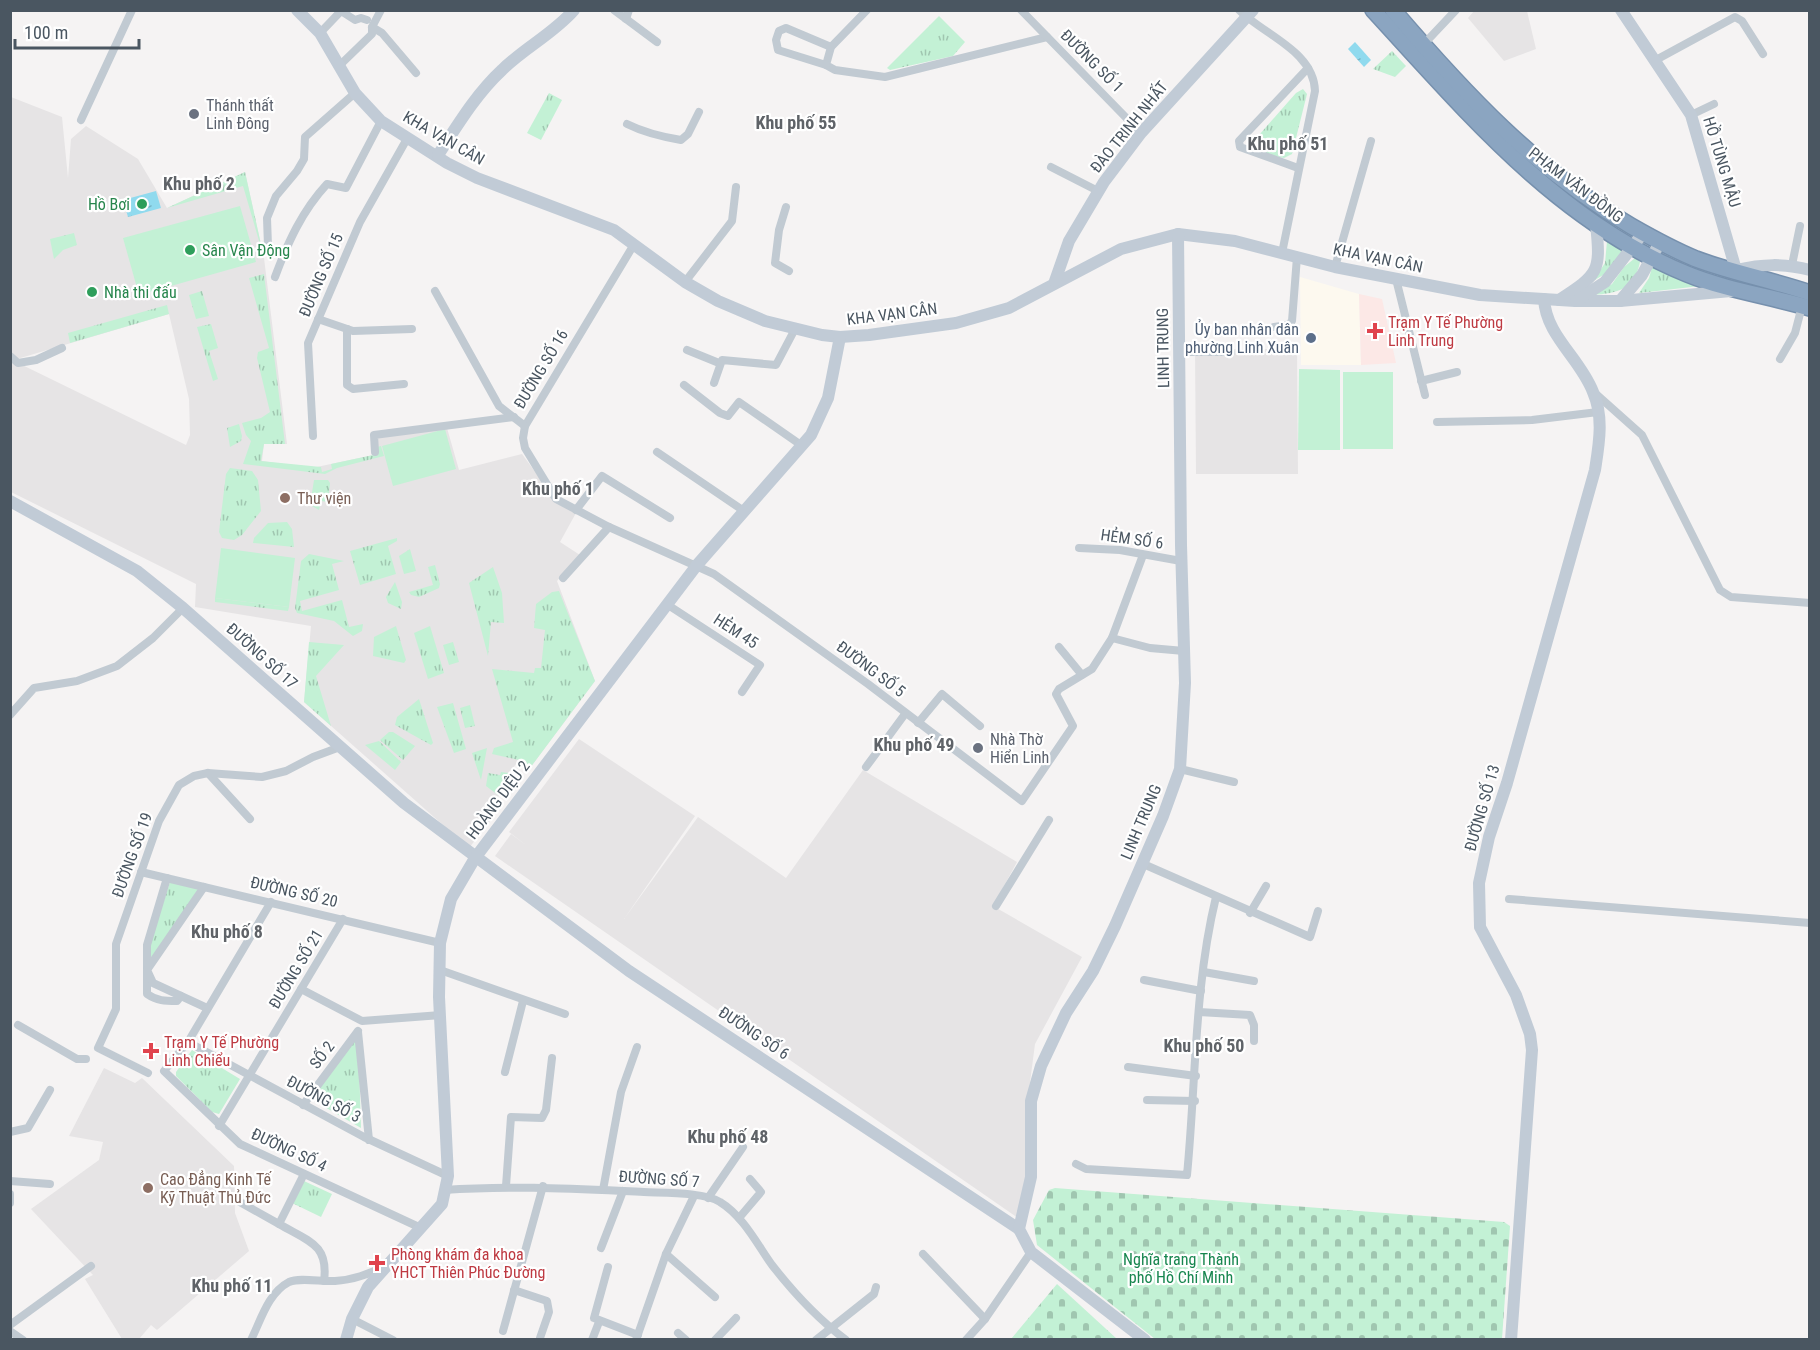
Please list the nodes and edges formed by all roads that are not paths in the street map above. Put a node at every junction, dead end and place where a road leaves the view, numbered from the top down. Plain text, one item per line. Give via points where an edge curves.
1 (132, 10) edge
2 (297, 10) edge
3 (381, 10) edge
4 (574, 10) edge
5 (614, 10) edge
6 (867, 10) edge
7 (1021, 10) edge
8 (1373, 10) edge
9 (1394, 10) edge
10 (1456, 10) edge
11 (1621, 10) edge
12 (1246, 13) edge
13 (628, 15) edge
14 (369, 24) junction
15 (320, 33) junction
16 (1047, 37) junction
17 (657, 42) dead end
18 (1423, 45) junction
19 (831, 46) junction
20 (1763, 54) dead end
21 (1654, 61) junction
22 (340, 65) junction
23 (826, 65) junction
24 (1308, 68) junction
25 (416, 72) dead end
26 (355, 93) junction
27 (1714, 104) dead end
28 (699, 112) dead end
29 (1691, 115) junction
30 (81, 120) dead end
31 (381, 121) junction
32 (627, 124) dead end
33 (1141, 133) junction
34 (408, 136) junction
35 (1371, 141) dead end
36 (438, 155) junction
37 (1052, 167) dead end
38 (1298, 168) junction
39 (736, 187) dead end
40 (1098, 191) junction
41 (786, 207) dead end
42 (1596, 224) junction
43 (1800, 226) dead end
44 (1643, 233) junction
45 (1178, 234) junction
46 (1660, 242) junction
47 (268, 246) dead end
48 (633, 246) junction
49 (1631, 247) junction
50 (1282, 253) junction
51 (1298, 257) junction
52 (1652, 258) junction
53 (1792, 265) junction
54 (1335, 267) junction
55 (1736, 270) junction
56 (1809, 270) edge
57 (789, 271) dead end
58 (275, 277) dead end
59 (1396, 279) junction
60 (1055, 281) junction
61 (685, 282) junction
62 (1736, 290) junction
63 (435, 291) dead end
64 (1544, 298) junction
65 (1559, 300) junction
66 (1575, 301) junction
67 (1620, 301) junction
68 (1807, 302) edge
69 (318, 319) junction
70 (1274, 327) dead end
71 (347, 329) junction
72 (412, 329) dead end
73 (795, 329) junction
74 (840, 337) junction
75 (62, 348) dead end
76 (687, 350) dead end
77 (1179, 352) junction
78 (1232, 352) dead end
79 (10, 356) edge
80 (1780, 358) dead end
81 (719, 363) junction
82 (1456, 372) dead end
83 (1421, 381) junction
84 (714, 383) dead end
85 (404, 384) dead end
86 (684, 385) dead end
87 (1593, 392) junction
88 (1425, 395) dead end
89 (1598, 412) junction
90 (514, 417) junction
91 (1437, 422) dead end
92 (525, 426) junction
93 (313, 436) dead end
94 (801, 446) junction
95 (375, 452) dead end
96 (657, 452) dead end
97 (10, 501) edge
98 (576, 510) junction
99 (744, 511) junction
100 (670, 519) dead end
101 (609, 527) junction
102 (1079, 548) dead end
103 (1143, 555) junction
104 (1181, 561) junction
105 (697, 565) junction
106 (563, 578) dead end
107 (1809, 603) edge
108 (668, 605) junction
109 (183, 608) junction
110 (1113, 638) junction
111 (1059, 647) dead end
112 (1184, 651) junction
113 (1082, 675) junction
114 (742, 692) dead end
115 (905, 714) junction
116 (10, 715) edge
117 (918, 723) junction
118 (980, 726) dead end
119 (339, 747) junction
120 (866, 767) dead end
121 (1180, 769) junction
122 (208, 773) junction
123 (1234, 782) dead end
124 (250, 819) dead end
125 (1049, 820) dead end
126 (475, 858) junction
127 (1141, 863) junction
128 (141, 872) junction
129 (167, 878) junction
130 (1266, 886) dead end
131 (204, 887) junction
132 (1216, 897) junction
133 (1509, 899) dead end
134 (271, 903) junction
135 (996, 906) dead end
136 (1318, 911) dead end
137 (1250, 913) junction
138 (342, 919) junction
139 (1809, 922) edge
140 (440, 943) junction
141 (147, 970) junction
142 (440, 970) junction
143 (1204, 972) junction
144 (1144, 980) dead end
145 (1254, 981) dead end
146 (301, 989) junction
147 (1201, 991) junction
148 (181, 996) junction
149 (523, 1001) junction
150 (207, 1008) junction
151 (1199, 1012) junction
152 (566, 1014) dead end
153 (441, 1016) junction
154 (362, 1021) junction
155 (18, 1025) dead end
156 (358, 1032) junction
157 (1254, 1041) dead end
158 (189, 1042) junction
159 (637, 1047) dead end
160 (552, 1058) dead end
161 (86, 1059) dead end
162 (1128, 1067) dead end
163 (505, 1072) dead end
164 (148, 1073) dead end
165 (248, 1076) junction
166 (1196, 1076) junction
167 (50, 1090) dead end
168 (1147, 1100) dead end
169 (1195, 1101) junction
170 (303, 1105) junction
171 (219, 1126) junction
172 (10, 1132) edge
173 (369, 1140) junction
174 (742, 1148) dead end
175 (1076, 1164) dead end
176 (304, 1174) junction
177 (448, 1176) junction
178 (750, 1179) dead end
179 (10, 1181) edge
180 (50, 1184) dead end
181 (506, 1186) junction
182 (543, 1186) junction
183 (444, 1190) junction
184 (603, 1190) junction
185 (622, 1191) junction
186 (10, 1194) edge
187 (694, 1196) junction
188 (708, 1198) junction
189 (238, 1201) dead end
190 (10, 1203) edge
191 (738, 1218) junction
192 (279, 1224) junction
193 (421, 1228) junction
194 (1019, 1229) junction
195 (601, 1248) dead end
196 (1031, 1252) junction
197 (666, 1254) junction
198 (923, 1254) dead end
199 (91, 1266) dead end
200 (384, 1267) junction
201 (608, 1268) dead end
202 (324, 1281) junction
203 (876, 1287) dead end
204 (514, 1290) junction
205 (715, 1297) dead end
206 (736, 1318) dead end
207 (985, 1318) junction
208 (352, 1319) junction
209 (599, 1322) junction
210 (10, 1325) edge
211 (830, 1328) junction
212 (10, 1331) edge
213 (503, 1331) dead end
214 (678, 1333) dead end
215 (637, 1337) edge
216 (540, 1338) dead end
217 (1144, 1339) edge
218 (22, 1340) edge
219 (251, 1340) edge
220 (346, 1340) edge
221 (393, 1340) edge
222 (592, 1340) edge
223 (686, 1340) edge
224 (715, 1340) edge
225 (816, 1340) edge
226 (846, 1340) edge
227 (966, 1340) edge
228 (1511, 1340) edge

1 - 30 street
2 - 15 street, KHA VẠN CÂN
3 - 14 street
4 - 36 street via 545,38 502,69 469,108
5 - 13 street
6 - 19 street
7 - 16 street, ĐƯỜNG SỐ 1
8 - 42 highway, PHẠM VĂN ĐỒNG via 1522,168
9 - 18 highway, PHẠM VĂN ĐỒNG
10 - 18 street
11 - 21 street, HỒ TÙNG MẬU
12 - 24 street
12 - 33 street, ĐÀO TRINH NHẤT
13 - 17 street
14 - 15 street via 340,11
14 - 22 street via 372,34
14 - 25 street
15 - 22 street, KHA VẠN CÂN
16 - 23 street via 885,77 835,70
16 - 33 street, ĐƯỜNG SỐ 1
18 - 44 highway, PHẠM VĂN ĐỒNG via 1532,158 1591,202
19 - 23 street
19 - 23 street via 786,28 779,31 776,40 778,51
20 - 21 street via 1736,17
21 - 29 street, HỒ TÙNG MẬU
22 - 26 street, KHA VẠN CÂN
24 - 38 street via 1315,77 1316,91
24 - 38 street via 1239,141 1240,147
26 - 31 street, KHA VẠN CÂN
26 - 47 street via 306,137 304,159 276,196 267,218
27 - 29 street
28 - 32 street via 681,140 644,133
29 - 55 street, HỒ TÙNG MẬU
31 - 34 street, KHA VẠN CÂN
31 - 58 street via 346,188 327,184 308,209 284,249
33 - 40 street, ĐÀO TRINH NHẤT
34 - 36 street, KHA VẠN CÂN
34 - 69 street, ĐƯỜNG SỐ 15 via 360,222
35 - 54 street
36 - 48 street, KHA VẠN CÂN via 477,178 614,230
37 - 40 street
38 - 50 street
39 - 61 street via 732,221
40 - 60 street, ĐÀO TRINH NHẤT via 1069,241
41 - 57 street via 775,263
42 - 49 highway, PHẠM VĂN ĐỒNG
42 - 65 street via 1597,268 1592,277
43 - 53 street
44 - 46 highway, PHẠM VĂN ĐỒNG
44 - 49 street
45 - 50 street, KHA VẠN CÂN via 1235,241
45 - 60 street, KHA VẠN CÂN via 1120,249
45 - 77 street, LINH TRUNG
46 - 52 street
46 - 55 highway, PHẠM VĂN ĐỒNG via 1696,259
48 - 61 street, KHA VẠN CÂN
48 - 92 street, ĐƯỜNG SỐ 16
49 - 52 highway, PHẠM VĂN ĐỒNG
49 - 66 street via 1605,282
50 - 51 street, KHA VẠN CÂN
51 - 54 street, KHA VẠN CÂN
51 - 70 street via 1292,321
52 - 62 highway, PHẠM VĂN ĐỒNG via 1688,275
52 - 67 street
53 - 55 street
53 - 56 street
54 - 59 street, KHA VẠN CÂN
55 - 68 highway, PHẠM VĂN ĐỒNG
59 - 64 street, KHA VẠN CÂN via 1480,295
59 - 83 street
60 - 74 street, KHA VẠN CÂN via 1009,308 956,323
61 - 73 street, KHA VẠN CÂN via 765,321
62 - 67 street, KHA VẠN CÂN
62 - 68 highway, PHẠM VĂN ĐỒNG
63 - 90 street via 499,405
64 - 65 street, KHA VẠN CÂN
64 - 87 street, ĐƯỜNG SỐ 13 via 1548,320
65 - 66 street, KHA VẠN CÂN
66 - 67 street, KHA VẠN CÂN
68 - 80 street
69 - 71 street
69 - 93 street, ĐƯỜNG SỐ 15 via 308,343
71 - 72 street
71 - 85 street via 347,385 353,389
73 - 74 street, KHA VẠN CÂN
73 - 81 street via 776,365 726,360
74 - 94 street, HOÀNG DIỆU 2 via 828,398 811,435
75 - 79 street via 18,363
76 - 81 street
77 - 78 street
77 - 104 street, LINH TRUNG
81 - 84 street
82 - 83 street
83 - 88 street
86 - 94 street via 728,416 739,402
87 - 89 street, ĐƯỜNG SỐ 13
87 - 107 street via 1642,435 1720,590 1731,597
89 - 91 street via 1532,420
89 - 228 street, ĐƯỜNG SỐ 13 via 1600,439 1595,470 1479,883 1480,927 1516,995 1532,1050
90 - 92 street
90 - 95 street via 374,435
92 - 98 street, ĐƯỜNG SỐ 16 via 525,448 539,474 556,499
94 - 99 street, HOÀNG DIỆU 2
96 - 99 street
97 - 109 street, ĐƯỜNG SỐ 17 via 136,571
98 - 100 street via 602,476
98 - 101 street, ĐƯỜNG SỐ 16
99 - 105 street, HOÀNG DIỆU 2
101 - 105 street, ĐƯỜNG SỐ 16
101 - 106 street
102 - 103 street, HẺM SỐ 6
103 - 104 street, HẺM SỐ 6
103 - 110 street
104 - 112 street, LINH TRUNG
105 - 108 street, HOÀNG DIỆU 2
105 - 115 street, ĐƯỜNG SỐ 5 via 859,677
108 - 114 street, HẺM 45 via 760,664
108 - 126 street, HOÀNG DIỆU 2
109 - 116 street via 117,666 77,681 34,688
109 - 119 street, ĐƯỜNG SỐ 17
110 - 112 street via 1150,648
110 - 113 street via 1092,669
111 - 113 street
112 - 121 street, LINH TRUNG
113 - 117 street, ĐƯỜNG SỐ 5 via 1056,694 1072,726 1022,801
115 - 117 street, ĐƯỜNG SỐ 5
115 - 120 street
117 - 118 street via 942,693
119 - 122 street, ĐƯỜNG SỐ 19 via 286,771 262,777
119 - 126 street, ĐƯỜNG SỐ 17
121 - 123 street
121 - 127 street, LINH TRUNG
122 - 124 street
122 - 128 street, ĐƯỜNG SỐ 19 via 179,785 159,821
125 - 135 street
126 - 140 street, HOÀNG DIỆU 2 via 451,899
126 - 194 street, ĐƯỜNG SỐ 6 via 629,971
127 - 132 street
127 - 194 street, LINH TRUNG via 1093,971 1066,1013 1041,1066 1031,1101 1031,1177
128 - 129 street, ĐƯỜNG SỐ 20
128 - 164 street, ĐƯỜNG SỐ 19 via 116,944 116,1009 98,1048
129 - 131 street, ĐƯỜNG SỐ 20
129 - 141 street via 147,945
130 - 137 street
131 - 134 street, ĐƯỜNG SỐ 20
131 - 141 street
132 - 137 street
132 - 143 street
133 - 139 street
134 - 138 street, ĐƯỜNG SỐ 20
134 - 150 street
136 - 137 street via 1310,938
138 - 140 street, ĐƯỜNG SỐ 20
138 - 146 street, ĐƯỜNG SỐ 21
140 - 142 street, HOÀNG DIỆU 2
141 - 148 street via 153,983
141 - 148 street via 147,994 155,999 177,1001
142 - 149 street
142 - 153 street, HOÀNG DIỆU 2
143 - 145 street
143 - 147 street
144 - 147 street
146 - 154 street
146 - 165 street, ĐƯỜNG SỐ 21
147 - 151 street
148 - 150 street
149 - 152 street
149 - 163 street
150 - 158 street
151 - 157 street via 1250,1015
151 - 166 street
153 - 154 street
153 - 177 street, HOÀNG DIỆU 2
154 - 156 street, SỐ 2
155 - 161 street via 77,1059
156 - 170 street, SỐ 2
156 - 173 street
158 - 165 street, ĐƯỜNG SỐ 3
158 - 171 street, ĐƯỜNG SỐ 4 via 164,1071
159 - 184 street via 621,1092
160 - 181 street via 542,1118 512,1117
162 - 166 street
165 - 170 street, ĐƯỜNG SỐ 3
165 - 171 street, ĐƯỜNG SỐ 21
166 - 169 street
167 - 172 street via 28,1128
168 - 169 street
169 - 175 street via 1187,1176 1086,1169
170 - 173 street, ĐƯỜNG SỐ 3
171 - 176 street, ĐƯỜNG SỐ 4 via 240,1144
173 - 177 street, ĐƯỜNG SỐ 3
174 - 188 street
176 - 192 street
176 - 193 street, ĐƯỜNG SỐ 4
177 - 183 street, HOÀNG DIỆU 2
178 - 191 street via 761,1192
179 - 180 street
181 - 182 street, ĐƯỜNG SỐ 7
181 - 183 street, ĐƯỜNG SỐ 7
182 - 184 street, ĐƯỜNG SỐ 7
182 - 204 street
183 - 193 street, HOÀNG DIỆU 2 via 442,1204
184 - 185 street, ĐƯỜNG SỐ 7
185 - 187 street, ĐƯỜNG SỐ 7
185 - 195 street
186 - 190 street
187 - 188 street, ĐƯỜNG SỐ 7
187 - 197 street
188 - 191 street, ĐƯỜNG SỐ 7 via 720,1201
189 - 192 street
191 - 211 street, ĐƯỜNG SỐ 7 via 774,1267
192 - 202 street via 321,1251 327,1263
193 - 200 street, HOÀNG DIỆU 2
194 - 196 street
196 - 207 street
196 - 217 street
197 - 205 street
197 - 215 street
198 - 207 street
199 - 210 street
200 - 202 street via 363,1276
200 - 208 street, HOÀNG DIỆU 2 via 368,1287
201 - 209 street via 594,1318
202 - 219 street via 291,1281 281,1289 265,1310
203 - 211 street via 874,1294
204 - 213 street
204 - 216 street via 547,1301 549,1312
206 - 224 street
207 - 227 street
208 - 220 street, HOÀNG DIỆU 2
208 - 221 street
209 - 215 street
209 - 222 street
211 - 225 street
211 - 226 street, ĐƯỜNG SỐ 7
212 - 218 street
214 - 223 street

